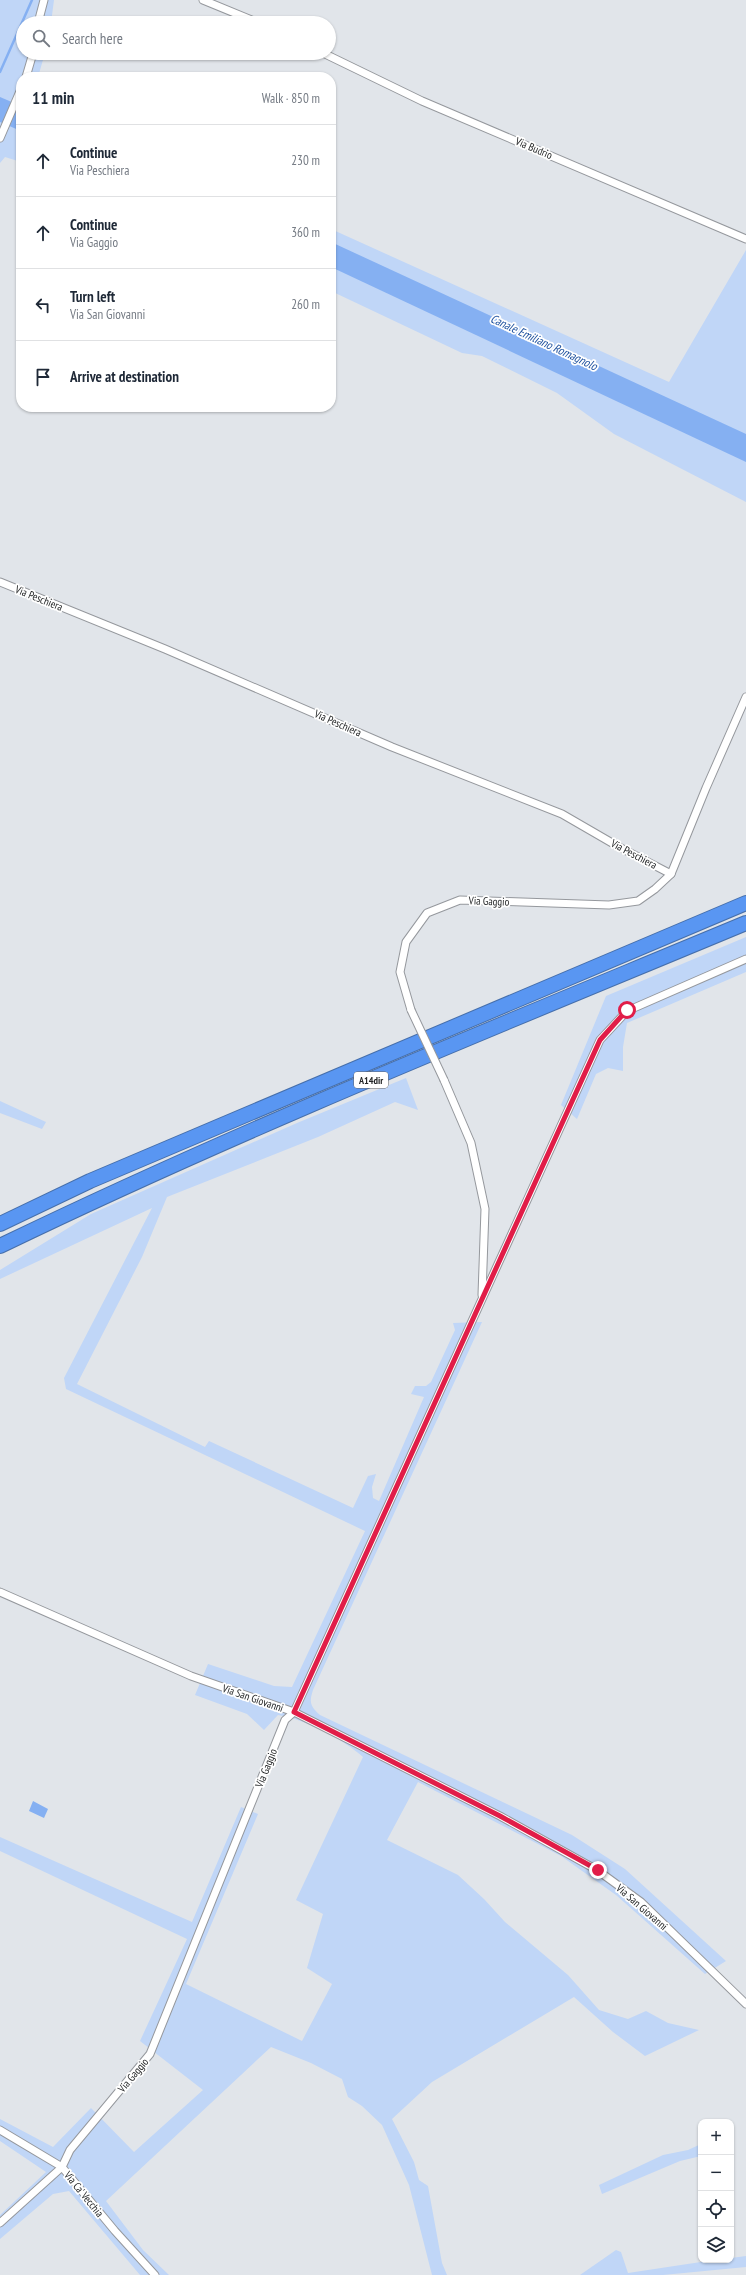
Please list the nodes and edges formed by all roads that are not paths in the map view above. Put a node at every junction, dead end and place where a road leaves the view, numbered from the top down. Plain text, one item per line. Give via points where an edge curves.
1 (44, 0) edge
2 (203, 0) edge
3 (40, 16) edge
4 (242, 16) edge
5 (336, 59) edge
6 (31, 60) edge
7 (27, 72) edge
8 (16, 100) edge
9 (0, 138) edge
10 (746, 239) edge
11 (0, 582) edge
12 (746, 697) edge
13 (671, 874) junction
14 (746, 903) edge
15 (746, 923) edge
16 (746, 959) edge
17 (0, 1224) edge
18 (0, 1246) edge
19 (482, 1299) junction
20 (0, 1592) edge
21 (294, 1712) junction
22 (746, 2004) edge
23 (0, 2130) edge
24 (62, 2167) junction
25 (0, 2223) edge
26 (155, 2275) edge

1 - 3 street
2 - 4 street
5 - 10 street, Via Budrio via 422,101
6 - 7 street
8 - 9 street
11 - 13 street, Via Peschiera via 165,649 392,747 562,814
12 - 13 street, Via Gaggio
13 - 19 street, Via Gaggio, bridge via 638,901 609,905 460,900 426,913 406,942 400,972 411,1010 471,1143 485,1209
14 - 17 highway, A14dir via 90,1182
15 - 18 highway, A14dir via 338,1093 89,1203
16 - 19 street, Via Gaggio via 627,1010 600,1040
19 - 21 street, Via Gaggio
20 - 21 street, Via San Giovanni via 191,1676
21 - 22 street, Via San Giovanni via 430,1779 598,1870 641,1902
21 - 24 street, Via Gaggio via 285,1720 150,2054 70,2150
23 - 24 street, Via Ca' Vecchia
24 - 25 street, Via Gaggio
24 - 26 street, Via Ca' Vecchia

